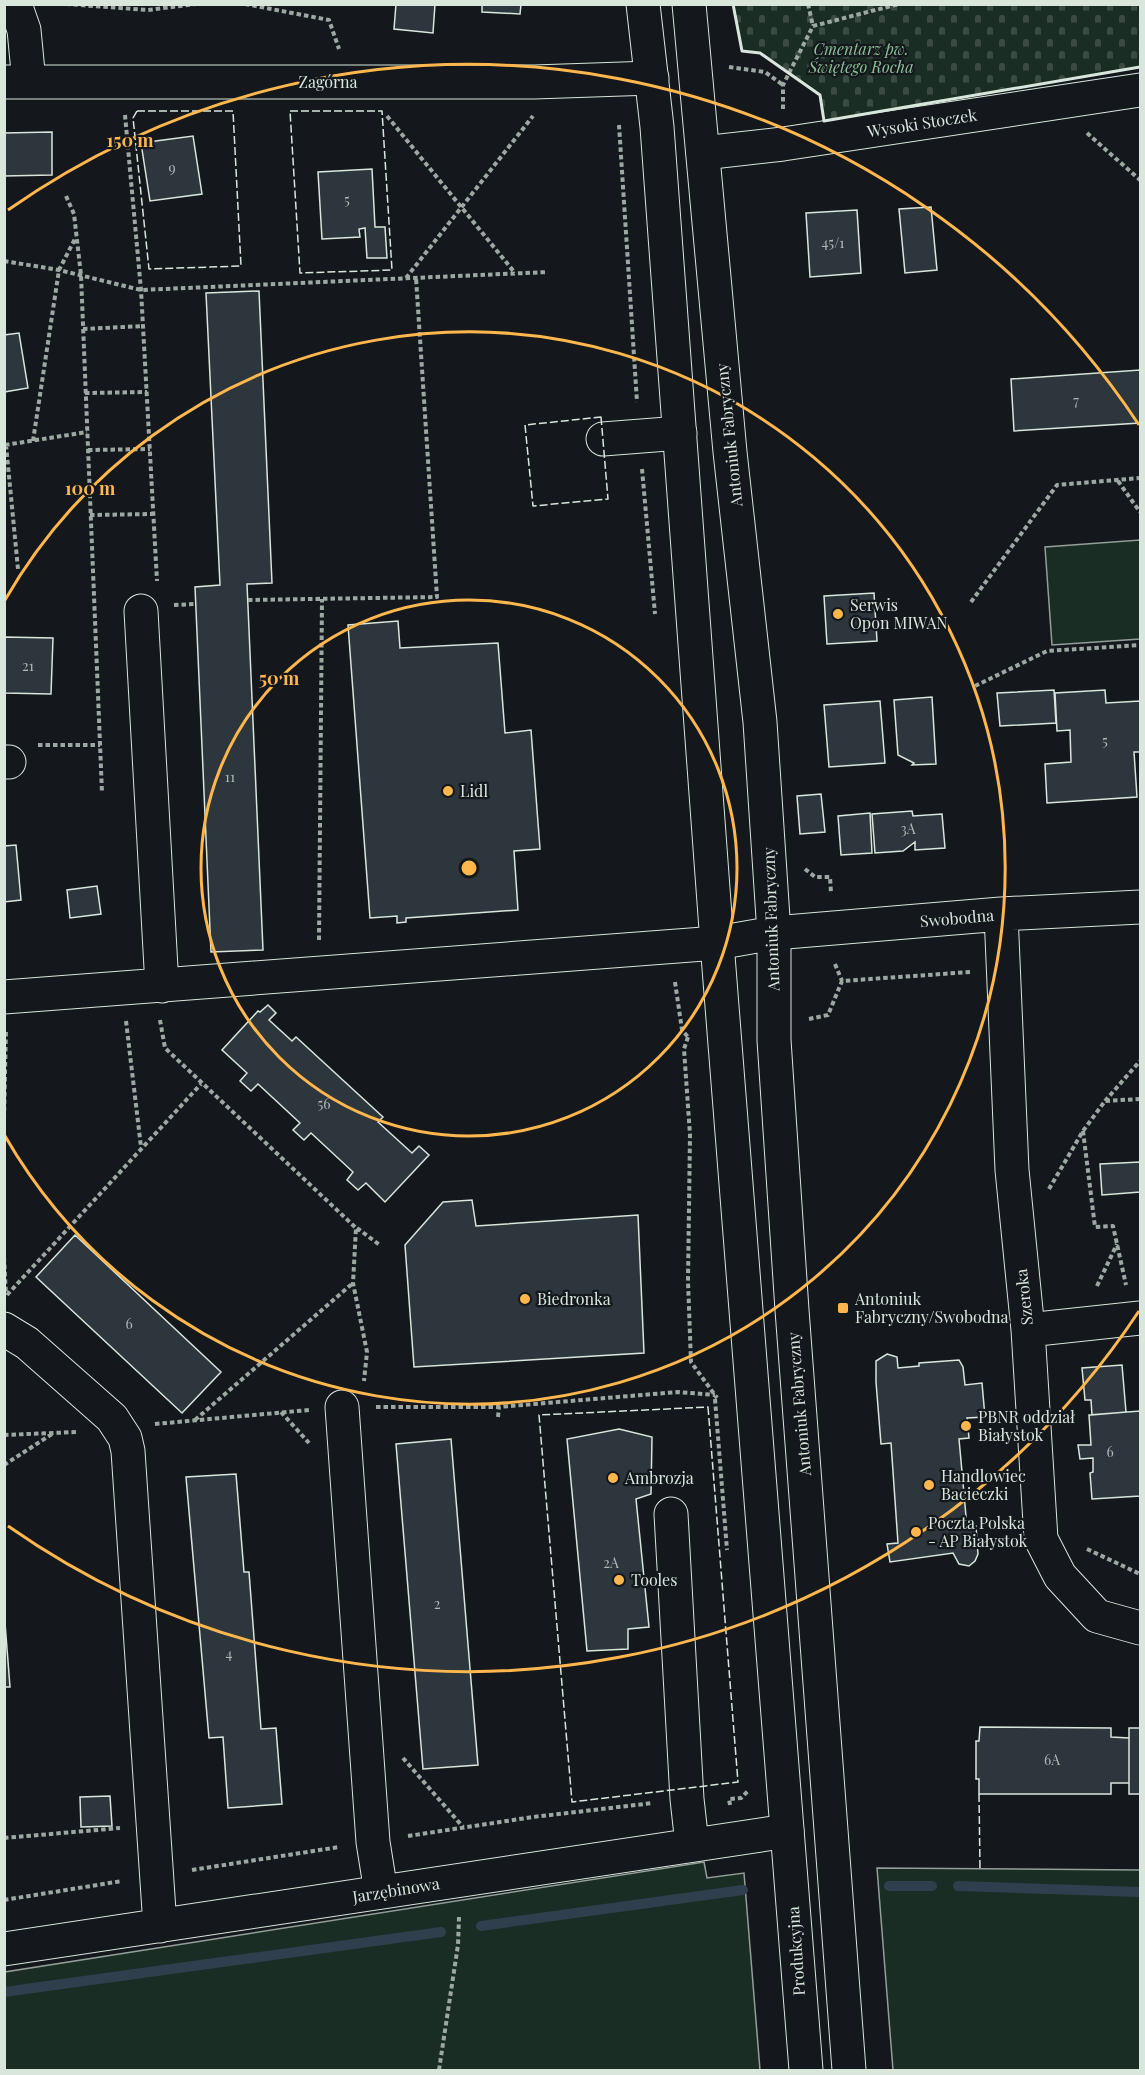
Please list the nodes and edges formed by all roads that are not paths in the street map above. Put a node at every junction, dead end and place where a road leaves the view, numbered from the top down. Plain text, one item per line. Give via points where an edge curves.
1 (15, 4) edge
2 (643, 4) edge
3 (689, 4) edge
4 (652, 78) junction
5 (17, 82) edge
6 (1140, 90) edge
7 (703, 153) junction
8 (680, 433) junction
9 (603, 439) dead end
10 (141, 611) road end
11 (1140, 907) edge
12 (1001, 914) junction
13 (774, 933) junction
14 (717, 943) junction
15 (158, 987) junction
16 (5, 997) edge
17 (1136, 1318) edge
18 (4, 1329) edge
19 (1028, 1330) junction
20 (353, 1407) road end
21 (671, 1514) dead end
22 (1140, 1628) edge
23 (787, 1831) junction
24 (831, 1835) junction
25 (692, 1844) junction
26 (381, 1892) junction
27 (160, 1926) junction
28 (4, 1949) edge
29 (806, 2070) edge
30 (849, 2070) edge

1 - 5 main road via 24,30
2 - 4 main road
3 - 7 main road, Antoniuk Fabryczny
4 - 5 main road, Zagórna via 534,82
4 - 8 main road
6 - 7 main road, Wysoki Stoczek
7 - 13 main road, Antoniuk Fabryczny via 760,722
8 - 9 main road
8 - 14 main road
10 - 15 main road
11 - 12 main road, Swobodna
12 - 13 main road, Swobodna
12 - 19 main road, Szeroka via 1012,1170
13 - 14 main road, Swobodna
13 - 24 main road, Antoniuk Fabryczny via 774,1040
14 - 15 main road, Swobodna
14 - 23 main road
15 - 16 main road, Swobodna
17 - 19 main road
18 - 27 main road via 27,1342 120,1428 128,1451
19 - 22 main road, Szeroka via 1041,1539 1060,1576 1097,1616
20 - 26 main road via 373,1842
21 - 25 main road
23 - 24 main road, Jarzębinowa
23 - 25 main road, Jarzębinowa
23 - 29 main road, Produkcyjna
24 - 30 main road
25 - 26 main road, Jarzębinowa
26 - 27 main road, Jarzębinowa
27 - 28 main road, Jarzębinowa

